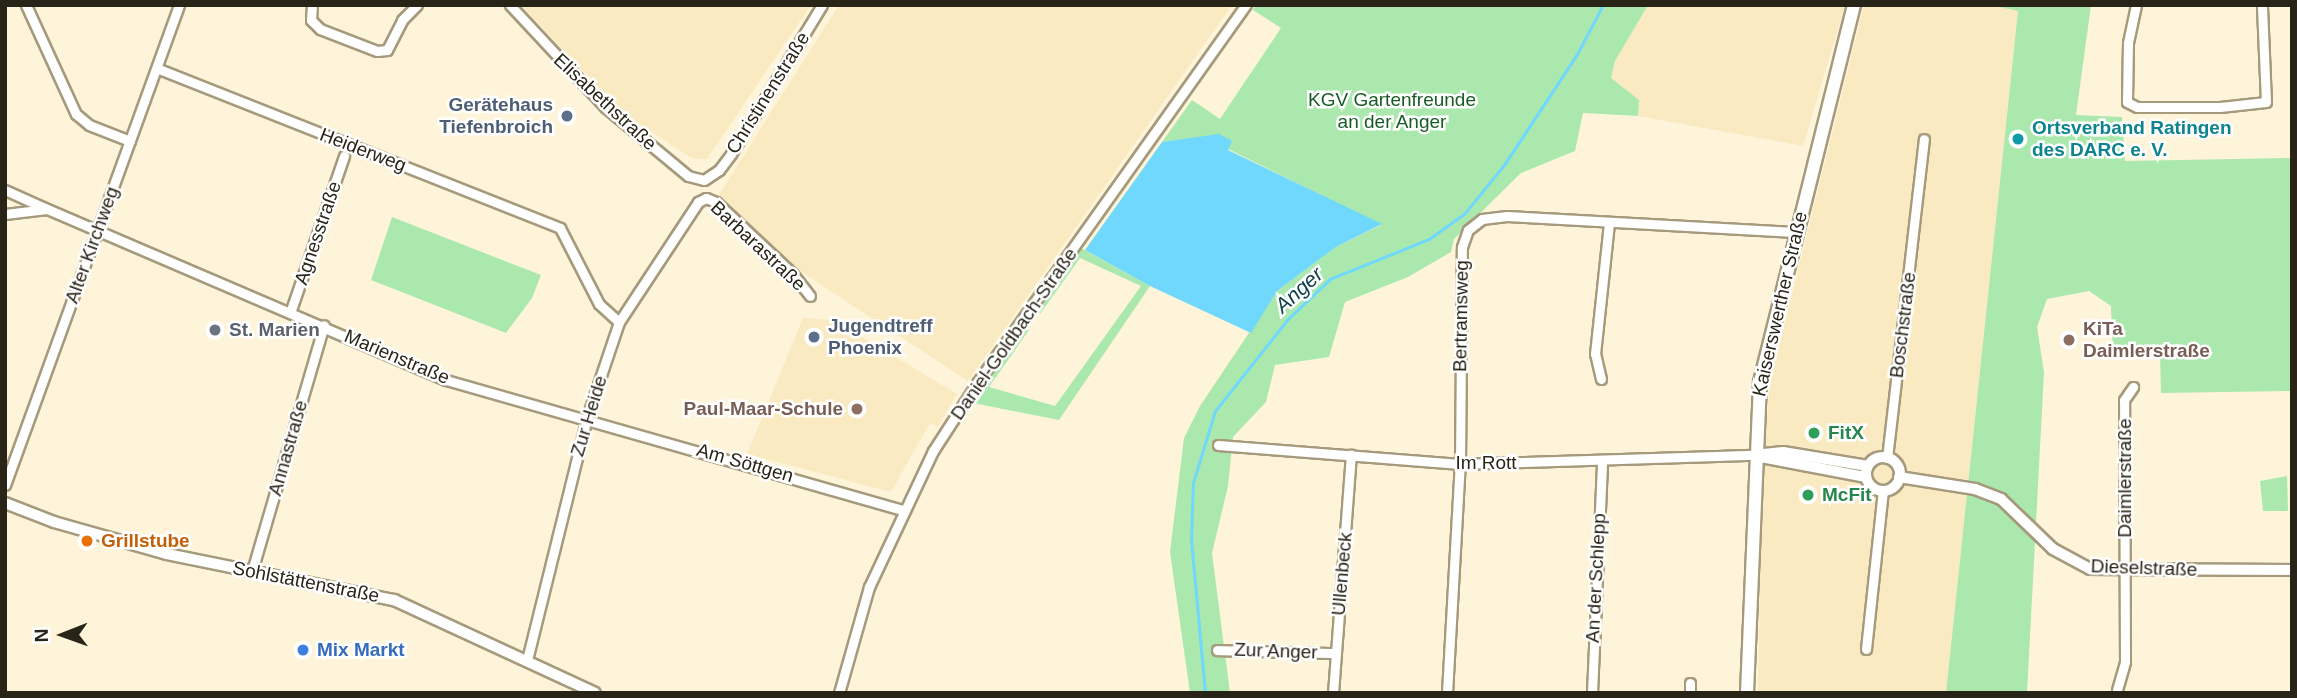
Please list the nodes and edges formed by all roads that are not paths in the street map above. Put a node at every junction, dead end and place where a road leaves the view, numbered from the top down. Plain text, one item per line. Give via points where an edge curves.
1 (26, 5) edge
2 (179, 5) edge
3 (312, 5) edge
4 (417, 5) edge
5 (510, 5) edge
6 (822, 5) edge
7 (1245, 5) edge
8 (1854, 5) edge
9 (2136, 5) edge
10 (2262, 5) edge
11 (159, 69) junction
12 (1924, 139) dead end
13 (130, 141) junction
14 (344, 156) dead end
15 (708, 179) junction
16 (5, 190) edge
17 (706, 198) junction
18 (47, 209) junction
19 (5, 214) edge
20 (1609, 224) junction
21 (1795, 232) junction
22 (95, 233) junction
23 (810, 296) dead end
24 (291, 310) junction
25 (619, 322) junction
26 (324, 325) junction
27 (1601, 379) dead end
28 (2133, 387) dead end
29 (587, 417) junction
30 (1218, 445) dead end
31 (1351, 455) junction
32 (1755, 455) junction
33 (1887, 457) junction
34 (1602, 463) junction
35 (1460, 464) junction
36 (1867, 471) junction
37 (1899, 477) junction
38 (5, 485) edge
39 (1883, 491) junction
40 (5, 503) edge
41 (903, 510) junction
42 (2292, 570) edge
43 (252, 571) junction
44 (2125, 572) junction
45 (1867, 649) dead end
46 (1217, 650) dead end
47 (1335, 653) junction
48 (527, 660) junction
49 (2117, 690) dead end
50 (595, 693) edge
51 (839, 693) edge
52 (1333, 693) edge
53 (1447, 693) edge
54 (1592, 693) edge
55 (1747, 693) edge

1 - 13 street via 76,114 89,125
2 - 11 street, Alter Kirchweg
3 - 4 street via 311,20 320,29 377,51 387,50 402,20
5 - 15 street, Elisabethstraße via 605,107 688,176
6 - 15 street, Christinenstraße via 731,154
7 - 41 street, Daniel-Goldbach-Straße via 969,395
8 - 21 main road, Kaiserswerther Straße
9 - 10 street via 2125,93 2130,104 2246,107 2266,102
11 - 13 street, Alter Kirchweg
11 - 25 street, Heiderweg via 540,219 565,233 599,304
12 - 33 street, Boschstraße
13 - 22 street, Alter Kirchweg
14 - 24 street, Agnesstraße
15 - 17 street
16 - 18 street, Marienstraße
17 - 23 street, Barbarastraße via 716,202 797,278
17 - 25 street, Zur Heide via 698,202
18 - 19 street
18 - 22 street, Marienstraße
20 - 21 street, Bertramsweg
20 - 27 street via 1595,354
20 - 35 street, Bertramsweg via 1490,216 1464,236
21 - 32 main road, Kaiserswerther Straße via 1760,382
22 - 24 street, Marienstraße
22 - 38 street, Alter Kirchweg
24 - 26 street, Marienstraße
25 - 29 street, Zur Heide
26 - 29 street, Marienstraße via 446,380
26 - 43 street, Annastraße
28 - 44 street, Daimlerstraße via 2124,400
29 - 41 street, Am Söttgen
29 - 48 street, Zur Heide
30 - 31 street, Im Rott
31 - 35 street, Im Rott
31 - 47 street, Ullenbeck
32 - 34 street, Im Rott
32 - 36 street via 1783,452
32 - 55 main road, Kaiserswerther Straße
33 - 36 street via 1876,458
33 - 37 street via 1897,464
34 - 35 street, Im Rott
34 - 54 street, An der Schlepp
35 - 53 street, Bertramsweg
36 - 39 street via 1872,487
37 - 39 street via 1893,487
37 - 44 street, Dieselstraße via 1991,494 2009,504 2068,559 2090,569
39 - 45 street
40 - 43 street, Sohlstättenstraße via 167,554
41 - 51 street, Daniel-Goldbach-Straße via 869,587
42 - 44 street, Dieselstraße
43 - 48 street, Sohlstättenstraße via 394,600
44 - 49 street, Daimlerstraße via 2124,676
46 - 47 street, Zur Anger
47 - 52 street, Ullenbeck
48 - 50 street, Sohlstättenstraße

